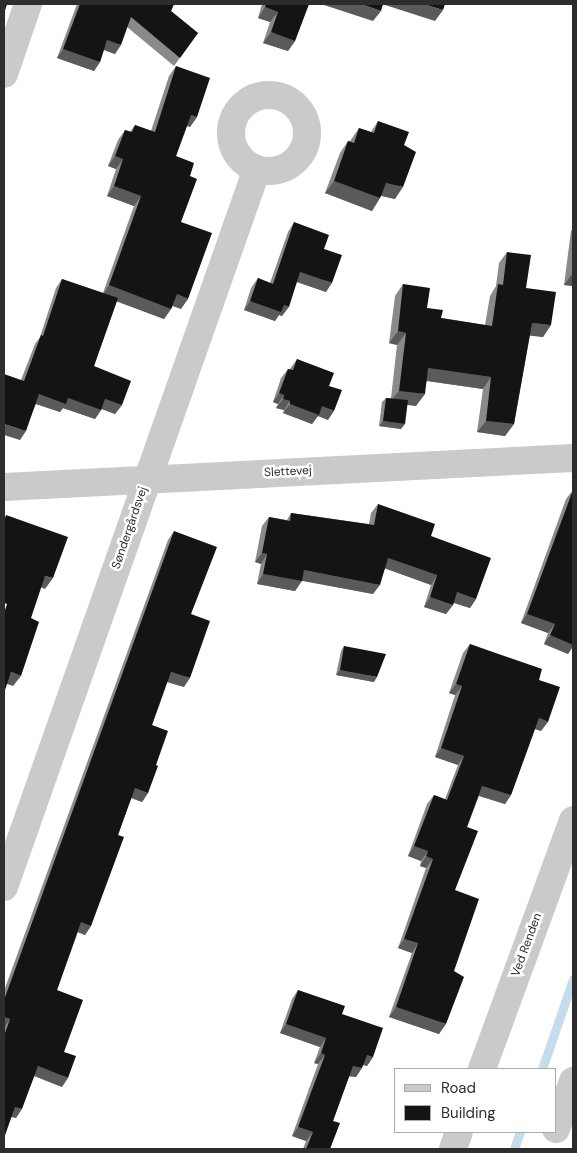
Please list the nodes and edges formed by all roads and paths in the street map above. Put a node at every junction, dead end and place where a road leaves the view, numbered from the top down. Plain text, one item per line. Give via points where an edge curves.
1 (28, 4) edge
2 (4, 74) edge
3 (257, 169) dead end
4 (573, 458) edge
5 (147, 479) junction
6 (4, 487) edge
7 (573, 820) edge
8 (4, 887) edge
9 (482, 1068) edge
10 (573, 1081) edge
11 (557, 1125) edge
12 (460, 1133) edge
13 (554, 1133) edge
14 (453, 1149) edge
15 (548, 1149) edge

1 - 2 street
3 - 5 street, Søndergårdsvej
4 - 5 street, Slettevej
5 - 6 street, Slettevej
5 - 8 street, Søndergårdsvej
7 - 9 street, Ved Renden
10 - 11 street
12 - 14 street
13 - 15 street

